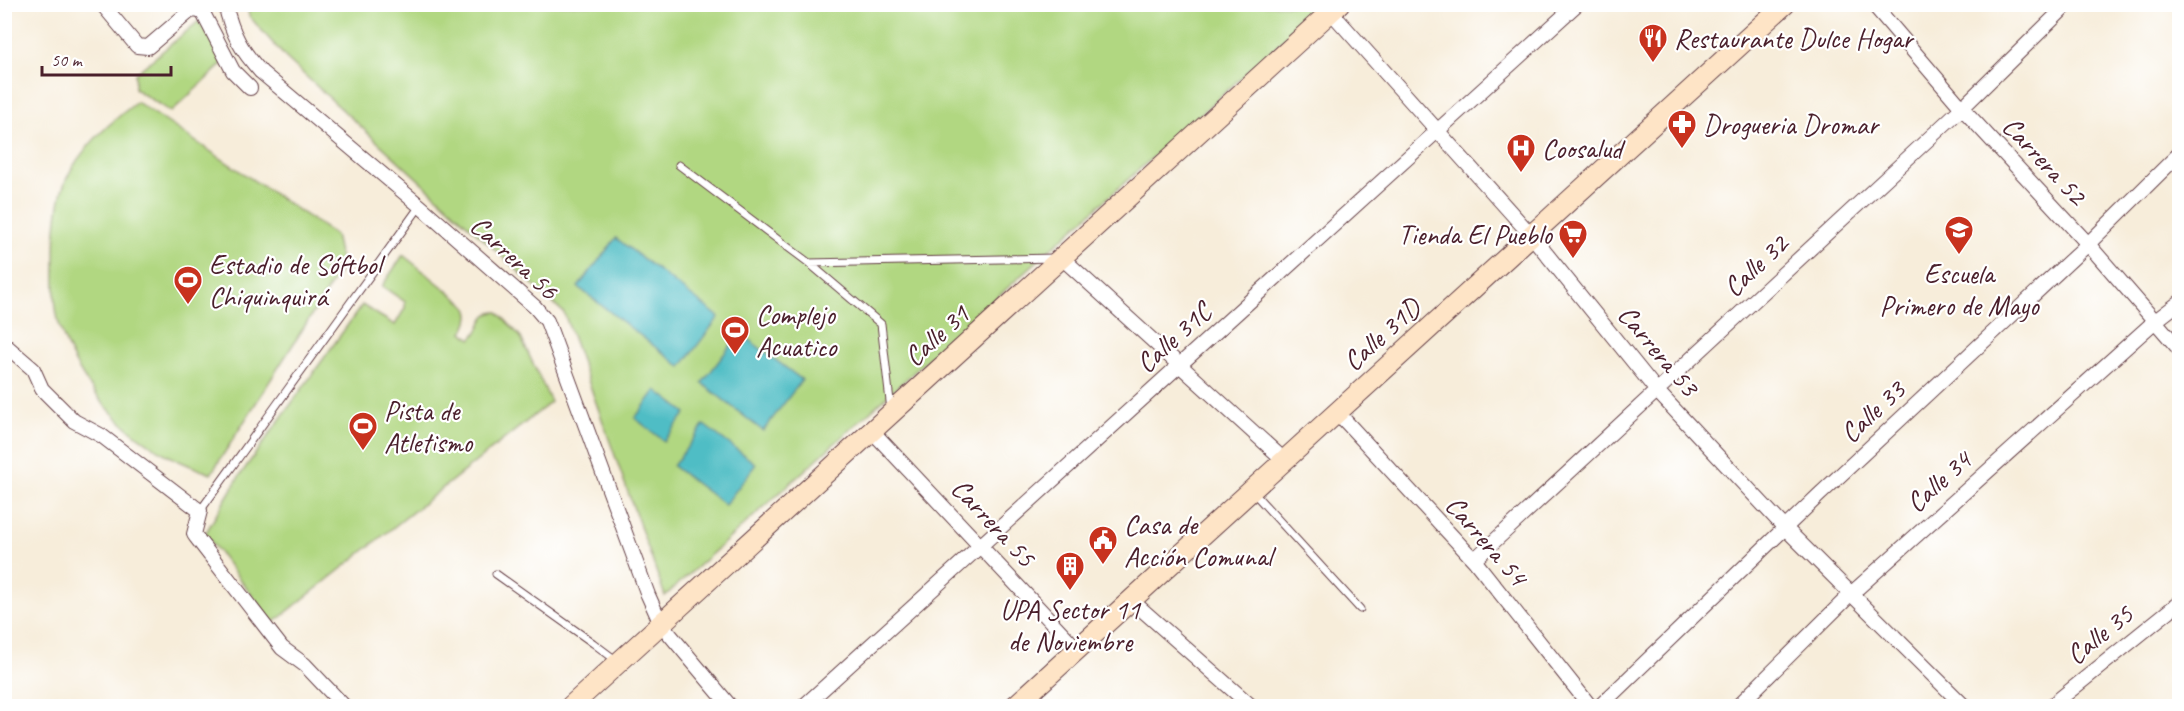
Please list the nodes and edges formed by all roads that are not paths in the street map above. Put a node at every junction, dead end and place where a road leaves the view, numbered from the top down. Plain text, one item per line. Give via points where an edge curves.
1 (102, 4) edge
2 (225, 4) edge
3 (1577, 4) edge
4 (1785, 4) edge
5 (1873, 4) edge
6 (2068, 4) edge
7 (1335, 8) edge
8 (250, 88) dead end
9 (1962, 108) junction
10 (1438, 131) junction
11 (2180, 153) edge
12 (680, 165) dead end
13 (420, 206) junction
14 (1531, 235) junction
15 (2088, 244) junction
16 (1062, 258) junction
17 (809, 263) junction
18 (2180, 302) edge
19 (2154, 322) junction
20 (4, 344) edge
21 (2180, 350) edge
22 (1180, 365) junction
23 (1657, 391) junction
24 (1337, 412) junction
25 (891, 414) junction
26 (872, 431) junction
27 (1284, 460) junction
28 (1252, 490) junction
29 (200, 511) junction
30 (1785, 528) junction
31 (981, 546) junction
32 (1474, 560) junction
33 (496, 574) dead end
34 (1851, 594) junction
35 (1131, 600) junction
36 (2180, 602) edge
37 (1360, 609) dead end
38 (661, 624) junction
39 (1077, 649) junction
40 (619, 663) junction
41 (344, 706) edge
42 (571, 706) edge
43 (730, 706) edge
44 (804, 706) edge
45 (1015, 706) edge
46 (1251, 706) edge
47 (1590, 706) edge
48 (1600, 706) edge
49 (1738, 706) edge
50 (1964, 706) edge
51 (2051, 706) edge

1 - 8 street via 137,46 148,47 190,11 203,13 233,72
2 - 13 street, Carrera 56 via 231,30 261,72
3 - 10 street, Calle 31C
4 - 14 street, Calle 31D
5 - 9 street, Carrera 52
6 - 9 street, Calle 32
7 - 10 street, Carrera 53
7 - 16 street, Calle 31
9 - 15 street, Carrera 52
9 - 23 street, Calle 32
10 - 14 street, Carrera 53
10 - 22 street, Calle 31C
11 - 15 street, Calle 33
12 - 17 lane
13 - 29 lane
13 - 38 street, Carrera 56 via 535,306 547,321
14 - 23 street, Carrera 53
14 - 24 street, Calle 31D
15 - 19 street, Carrera 52
15 - 30 street, Calle 33
16 - 17 lane
16 - 22 street
16 - 25 street, Calle 31
17 - 25 lane via 881,324
18 - 19 street, Calle 34
19 - 21 street, Carrera 52
19 - 34 street, Calle 34
20 - 29 street via 33,369 42,389 74,421 102,436
22 - 27 street
22 - 31 street, Calle 31C
23 - 30 street, Carrera 53
23 - 32 street, Calle 32
24 - 27 street, Calle 31D
24 - 32 street, Carrera 54
25 - 26 street, Calle 31
26 - 31 street, Carrera 55
26 - 38 street, Calle 31
27 - 28 street, Calle 31D
28 - 35 street, Calle 31D
28 - 37 lane
29 - 41 street via 196,537 282,648 305,665
30 - 34 street, Carrera 53
30 - 48 street, Calle 33
31 - 39 street, Carrera 55
31 - 44 street, Calle 31C
32 - 47 street, Carrera 54
33 - 40 lane
34 - 49 street, Calle 34
34 - 50 street, Carrera 53
35 - 39 street, Calle 31D
35 - 46 street
36 - 51 street, Calle 35
38 - 40 street, Calle 31
38 - 43 street, Carrera 56
39 - 45 street, Calle 31D
40 - 42 street, Calle 31

